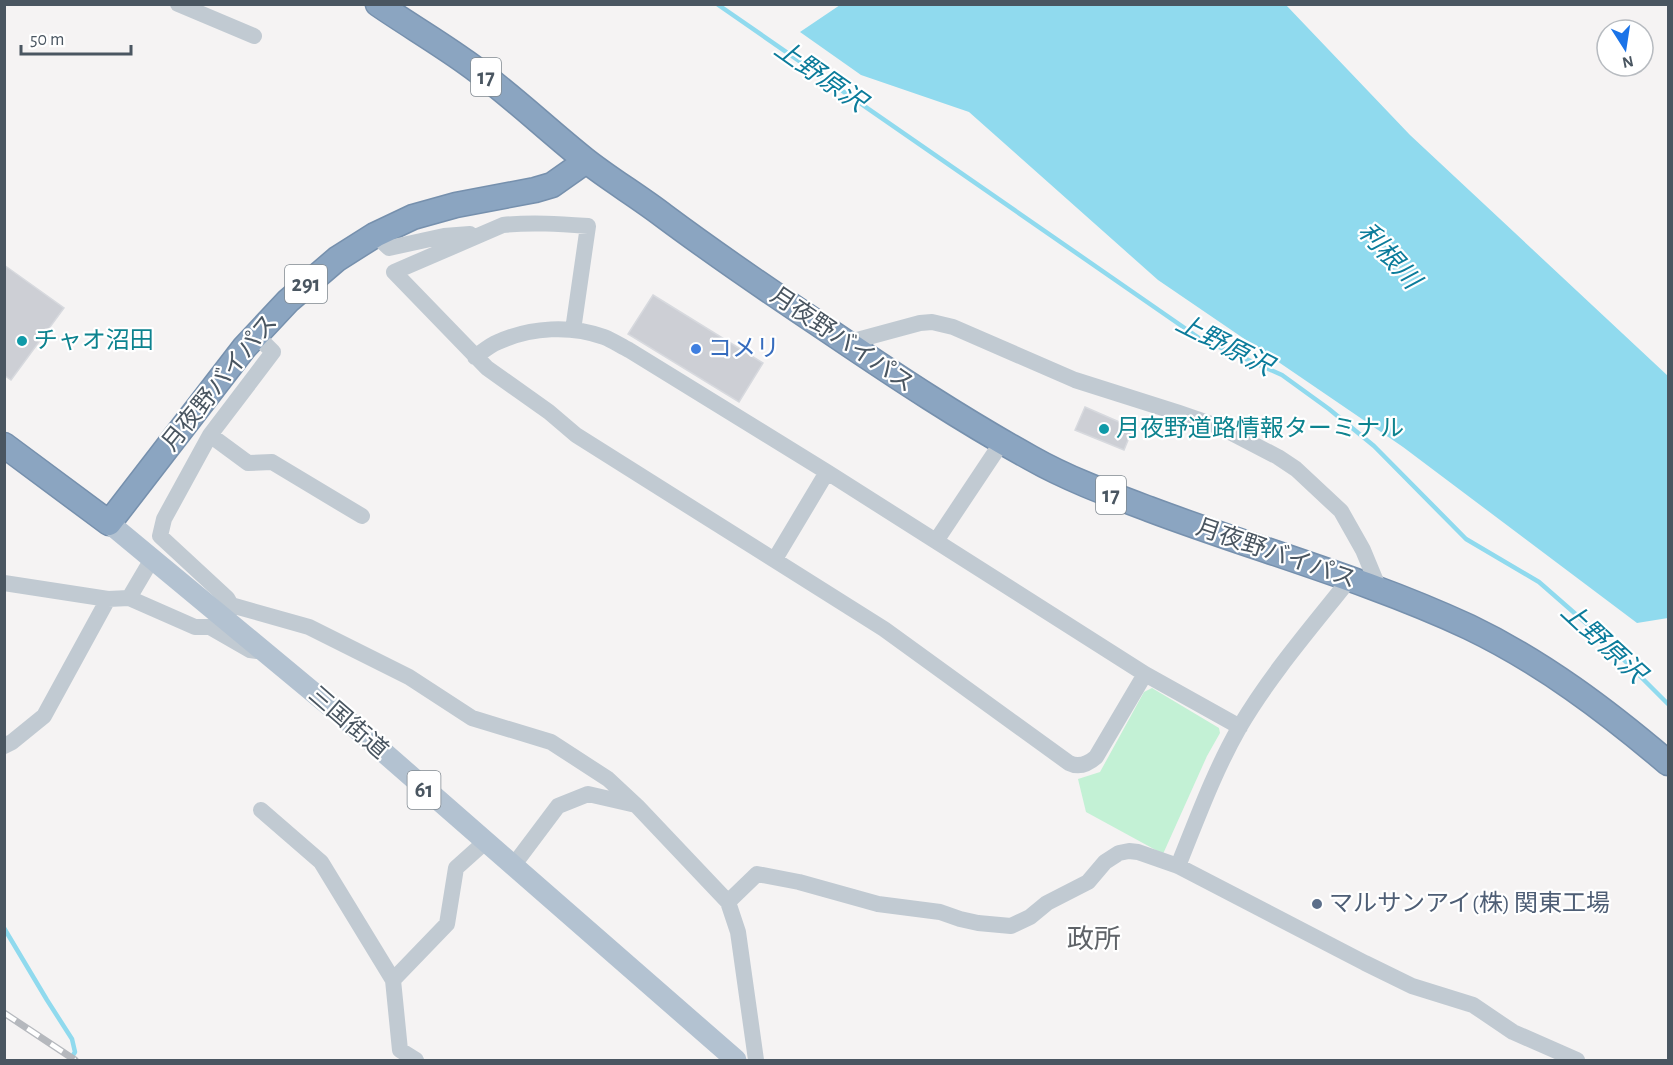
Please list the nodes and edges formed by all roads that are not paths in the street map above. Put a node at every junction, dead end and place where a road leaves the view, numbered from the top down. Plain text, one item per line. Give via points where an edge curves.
1 (178, 4) edge
2 (378, 4) edge
3 (254, 36) dead end
4 (586, 160) junction
5 (486, 232) junction
6 (375, 235) junction
7 (573, 330) junction
8 (256, 335) junction
9 (846, 343) junction
10 (475, 357) junction
11 (210, 435) junction
12 (1002, 442) junction
13 (4, 445) edge
14 (827, 472) junction
15 (362, 516) dead end
16 (109, 523) junction
17 (936, 541) junction
18 (152, 559) junction
19 (775, 559) junction
20 (1349, 580) junction
21 (4, 583) edge
22 (1380, 591) junction
23 (129, 598) junction
24 (108, 599) junction
25 (226, 610) junction
26 (264, 651) junction
27 (1145, 674) junction
28 (1240, 727) junction
29 (4, 746) edge
30 (1668, 763) edge
31 (637, 806) junction
32 (261, 810) dead end
33 (485, 842) junction
34 (513, 866) junction
35 (1178, 866) junction
36 (728, 902) junction
37 (393, 981) junction
38 (416, 1060) edge
39 (736, 1060) edge
40 (756, 1060) edge
41 (1577, 1060) edge

1 - 3 street
2 - 4 highway, 17 via 516,100
4 - 6 highway, 月夜野バイパス / 291 via 552,184 517,195 434,210
4 - 9 highway, 月夜野バイパス / 17
5 - 6 street via 389,248
5 - 7 street via 520,223 588,226
5 - 10 street via 394,272
6 - 8 highway, 月夜野バイパス / 291 via 303,286
7 - 10 street via 531,332 497,342
7 - 14 street via 607,338 629,350
8 - 11 street via 273,352
8 - 16 highway, 月夜野バイパス / 291
9 - 12 highway, 月夜野バイパス / 17
9 - 22 street via 920,322 945,324 1076,380 1220,428 1296,469 1341,512
10 - 19 street via 576,435
11 - 15 street via 248,463 272,462
11 - 25 street via 164,519 160,536 227,598
12 - 17 street
12 - 20 highway, 月夜野バイパス / 17 via 1118,497
13 - 16 highway, 三国街道
14 - 17 street
14 - 19 street
16 - 18 main road, 三国街道 / 61
17 - 27 street
18 - 23 street
18 - 25 main road, 三国街道 / 61
19 - 27 street via 885,628 1073,765 1096,757
20 - 22 highway, 月夜野バイパス / 17
20 - 28 street via 1271,679
21 - 24 street
22 - 30 highway, 月夜野バイパス / 17 via 1467,627 1522,656 1575,689
23 - 24 street
23 - 26 street via 195,627 210,627 250,650
24 - 29 street via 44,716
25 - 26 main road, 三国街道 / 61
25 - 31 street via 309,627 409,677 472,718 551,742 608,779
26 - 33 main road, 三国街道 / 61
27 - 28 street
28 - 35 street via 1217,770
31 - 34 street via 588,794 558,806
31 - 36 street
32 - 37 street via 321,862
33 - 34 main road, 三国街道 / 61
33 - 37 street via 456,868 447,924
34 - 39 main road, 三国街道 / 61
35 - 36 street via 1138,852 1119,853 1088,882 1011,926 878,904 757,874
35 - 41 street via 1412,986 1473,1005 1513,1032
36 - 40 street via 738,932
37 - 38 street via 400,1050

